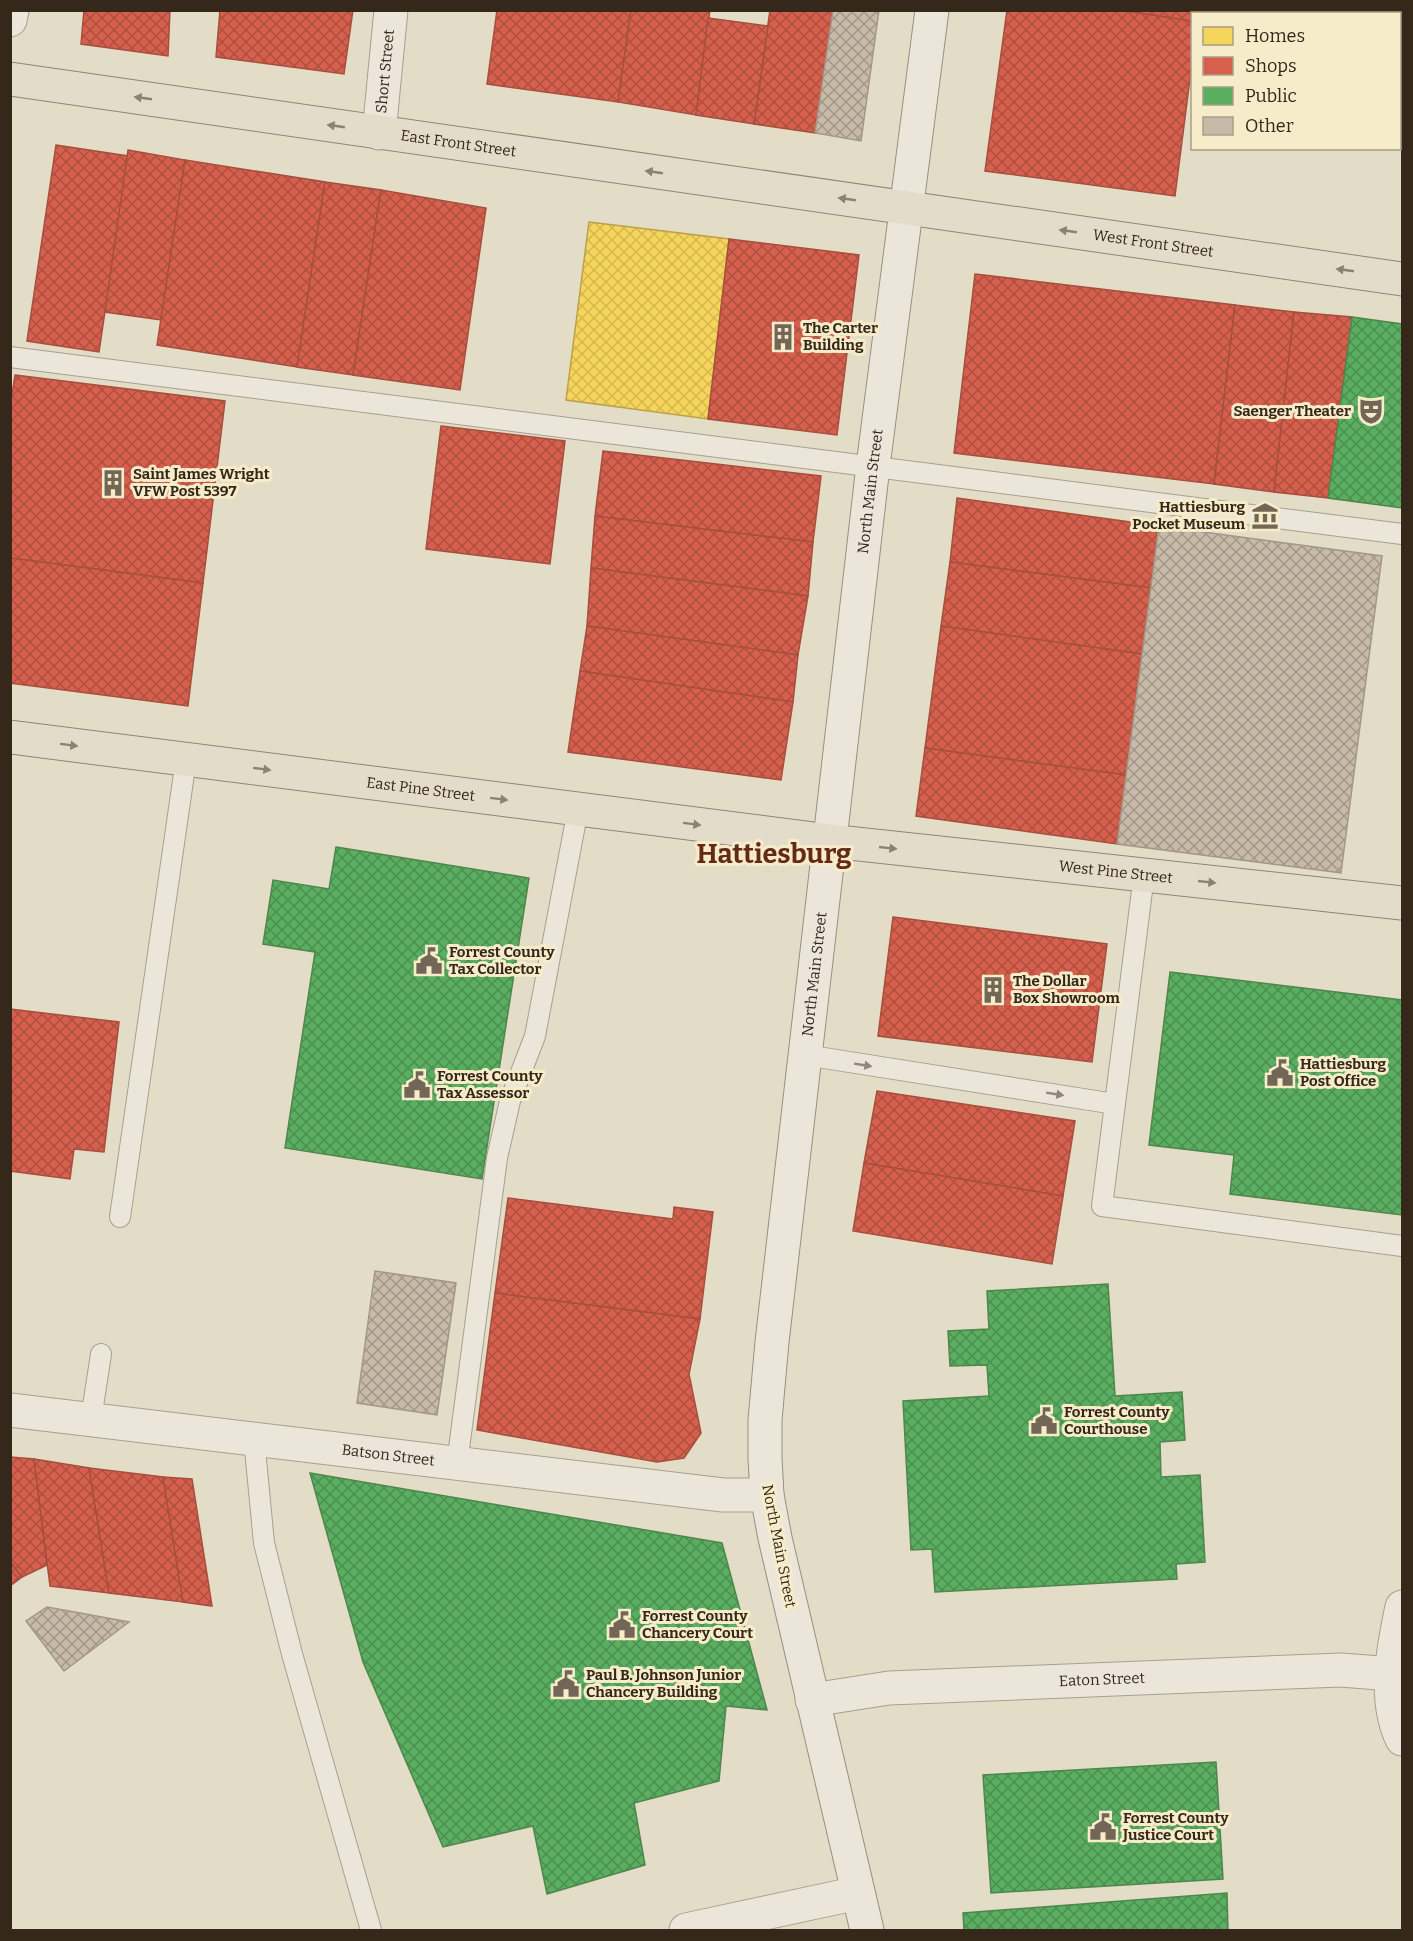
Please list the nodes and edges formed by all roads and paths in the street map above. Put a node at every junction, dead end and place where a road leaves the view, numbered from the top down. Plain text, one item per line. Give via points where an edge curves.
1 (12, 10) edge
2 (391, 10) edge
3 (932, 10) edge
4 (10, 20) edge
5 (10, 79) edge
6 (379, 133) junction
7 (905, 207) junction
8 (1402, 279) edge
9 (10, 357) edge
10 (873, 466) junction
11 (1402, 534) edge
12 (10, 737) edge
13 (186, 760) junction
14 (578, 809) junction
15 (830, 841) junction
16 (1144, 875) junction
17 (1402, 903) edge
18 (805, 1055) junction
19 (1115, 1104) junction
20 (120, 1217) dead end
21 (1402, 1246) edge
22 (101, 1354) dead end
23 (10, 1410) edge
24 (91, 1419) junction
25 (254, 1439) junction
26 (457, 1464) junction
27 (768, 1495) junction
28 (1402, 1607) edge
29 (1392, 1674) junction
30 (812, 1700) junction
31 (1402, 1739) edge
32 (858, 1893) junction
33 (371, 1930) edge
34 (686, 1930) edge
35 (867, 1930) edge

1 - 4 main road
2 - 6 main road, Short Street
3 - 7 main road, North Main Street
6 -> 5 main road, East Front Street
7 -> 6 main road, East Front Street
8 -> 7 main road, West Front Street
7 - 10 main road, North Main Street
9 - 10 lane
10 - 11 lane
10 - 15 main road, North Main Street
12 -> 13 main road, East Pine Street
13 -> 14 main road, East Pine Street
13 - 20 lane
14 -> 15 main road, East Pine Street
14 - 26 lane via 535,1036 510,1101 497,1158
15 -> 16 main road, West Pine Street
15 - 18 main road, North Main Street
16 -> 17 main road, West Pine Street
16 - 19 lane
18 -> 19 lane
18 - 27 main road, North Main Street via 765,1420
19 - 21 lane via 1102,1206
22 - 24 lane
23 - 24 main road, Batson Street
24 - 25 main road, Batson Street
25 - 26 main road, Batson Street
25 - 33 lane via 264,1543
26 - 27 main road, Batson Street via 723,1496
27 - 30 main road, North Main Street
28 - 29 main road
29 - 30 main road, Eaton Street via 1341,1670 901,1688
29 - 31 main road via 1393,1706
30 - 32 main road, North Main Street
32 - 34 main road
32 - 35 main road, North Main Street

